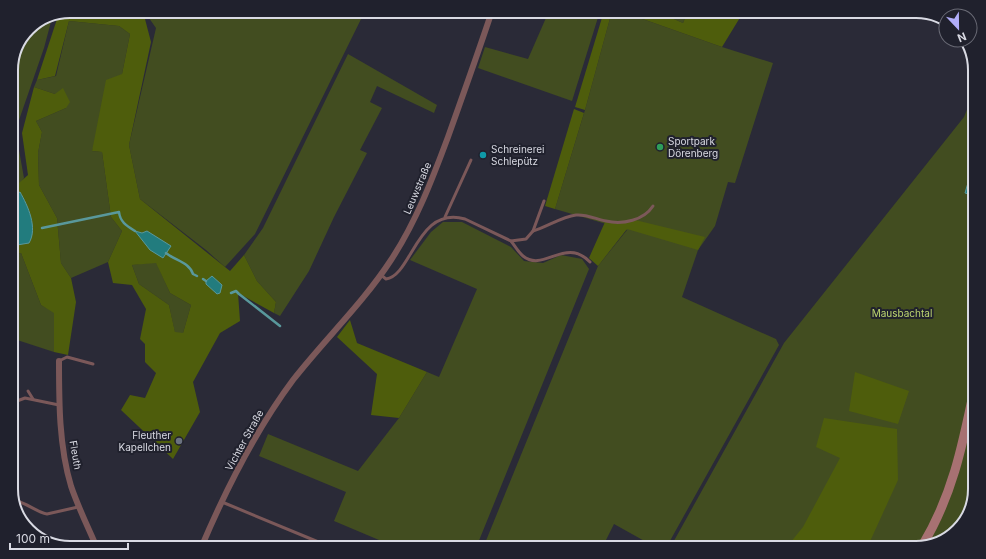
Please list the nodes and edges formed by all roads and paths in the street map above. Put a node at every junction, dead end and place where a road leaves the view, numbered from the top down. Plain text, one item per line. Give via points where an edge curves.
1 (490, 18) edge
2 (472, 160) dead end
3 (544, 201) dead end
4 (653, 206) dead end
5 (445, 217) junction
6 (532, 231) junction
7 (511, 241) junction
8 (590, 262) dead end
9 (381, 275) junction
10 (318, 349) joint
11 (59, 361) joint
12 (93, 364) dead end
13 (28, 391) dead end
14 (33, 399) junction
15 (18, 401) edge
16 (59, 405) junction
17 (968, 418) edge
18 (20, 502) edge
19 (222, 502) junction
20 (78, 507) junction
21 (926, 540) edge
22 (94, 541) edge
23 (204, 541) edge
24 (316, 541) edge

1 - 9 street, Leuwstraße via 431,184 401,244
2 - 5 lane
3 - 6 lane
4 - 6 lane via 640,218 630,221 607,221 576,215
5 - 7 lane via 457,216
5 - 9 lane via 428,230 395,275 386,279
6 - 7 lane via 526,239
7 - 8 lane via 522,256 528,259 542,260 568,252 581,255
9 - 10 street, Leuwstraße
10 - 19 street, Vichter Straße via 256,434
11 - 12 lane via 66,357
11 - 16 street, Fleuth
13 - 14 lane
14 - 15 lane
14 - 16 lane
16 - 20 street, Fleuth via 70,484
17 - 21 main road via 957,470 937,522
18 - 20 lane via 48,514
19 - 23 street, Vichter Straße
19 - 24 lane
20 - 22 street, Fleuth

